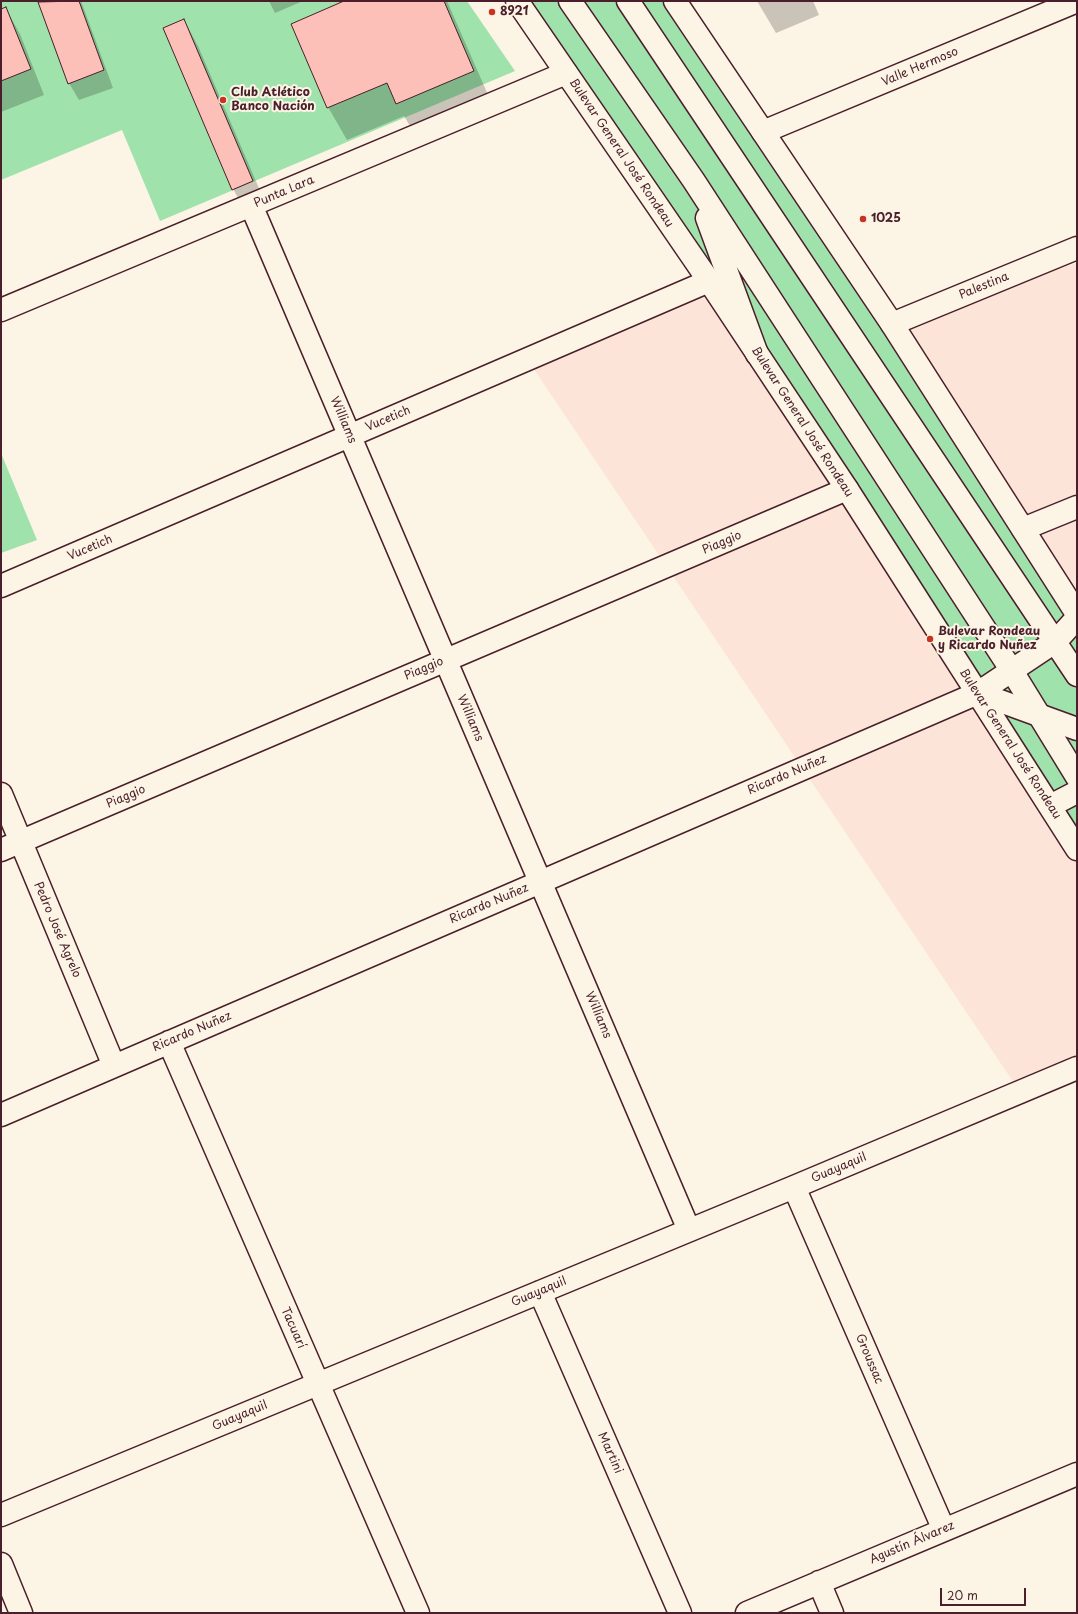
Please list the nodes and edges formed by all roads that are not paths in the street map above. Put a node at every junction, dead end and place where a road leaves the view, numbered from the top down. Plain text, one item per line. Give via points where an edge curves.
1 (517, 1) edge
2 (570, 1) edge
3 (628, 1) edge
4 (675, 1) edge
5 (1077, 1) edge
6 (566, 73) junction
7 (763, 132) junction
8 (694, 181) junction
9 (251, 205) junction
10 (1077, 248) edge
11 (709, 281) junction
12 (1, 310) edge
13 (892, 324) junction
14 (757, 354) junction
15 (350, 436) junction
16 (847, 489) junction
17 (1077, 507) edge
18 (1023, 529) junction
19 (1, 586) edge
20 (1077, 614) edge
21 (1077, 618) edge
22 (1056, 642) junction
23 (446, 660) junction
24 (1012, 672) junction
25 (1077, 675) edge
26 (978, 693) junction
27 (1042, 718) junction
28 (1077, 729) edge
29 (1077, 777) edge
30 (1077, 792) edge
31 (1, 794) edge
32 (1050, 806) junction
33 (21, 842) junction
34 (1077, 849) edge
35 (1, 850) edge
36 (540, 882) junction
37 (169, 1042) junction
38 (114, 1066) junction
39 (1077, 1068) edge
40 (1, 1115) edge
41 (794, 1187) junction
42 (689, 1230) junction
43 (540, 1292) junction
44 (318, 1384) junction
45 (1077, 1474) edge
46 (1, 1515) edge
47 (944, 1530) junction
48 (1, 1564) edge
49 (819, 1582) junction
50 (21, 1613) edge
51 (418, 1613) edge
52 (680, 1613) edge
53 (747, 1613) edge
54 (832, 1613) edge

1 - 6 street, Bulevar General José Rondeau
2 - 8 street
3 - 22 street
4 - 7 street
5 - 7 street, Valle Hermoso
6 - 9 street, Punta Lara
6 - 11 street, Bulevar General José Rondeau
7 - 13 street
8 - 14 street
8 - 24 street
9 - 12 street, Punta Lara
9 - 15 street, Williams
10 - 13 street, Palestina
11 - 14 street, Bulevar General José Rondeau
11 - 15 street, Vucetich
13 - 18 street
14 - 16 street, Bulevar General José Rondeau
15 - 19 street, Vucetich
15 - 23 street, Williams
16 - 23 street, Piaggio
16 - 26 street, Bulevar General José Rondeau
17 - 18 street
18 - 20 street
21 - 22 street, Ricardo Nuñez
22 - 24 street, Ricardo Nuñez
22 - 25 street
23 - 33 street, Piaggio
23 - 36 street, Williams
24 - 26 street, Ricardo Nuñez
24 - 27 street
26 - 27 street
26 - 32 street, Bulevar General José Rondeau
26 - 36 street, Ricardo Nuñez
27 - 28 street
27 - 29 street
30 - 32 street
31 - 33 street, Pedro José Agrelo
32 - 34 street, Bulevar General José Rondeau
33 - 35 street, Piaggio
33 - 38 street, Pedro José Agrelo
36 - 37 street, Ricardo Nuñez
36 - 42 street, Williams
37 - 38 street, Ricardo Nuñez
37 - 44 street, Tacuarí
38 - 40 street, Ricardo Nuñez
39 - 41 street, Guayaquil
41 - 42 street, Guayaquil
41 - 47 street, Groussac
42 - 43 street, Guayaquil
43 - 44 street, Guayaquil
43 - 52 street, Martini
44 - 46 street, Guayaquil
44 - 51 street, Tacuarí
45 - 47 street, Agustín Álvarez
47 - 49 street, Agustín Álvarez
48 - 50 street
49 - 53 street, Agustín Álvarez
49 - 54 street

